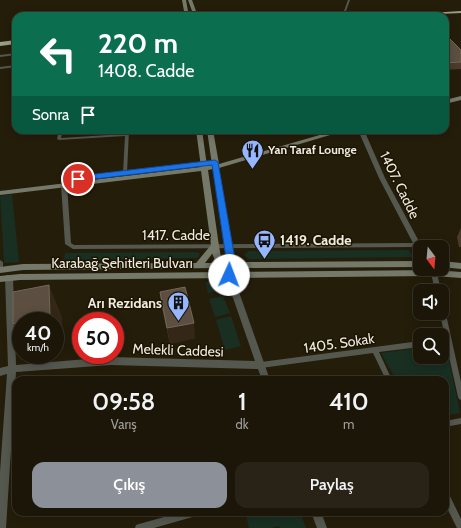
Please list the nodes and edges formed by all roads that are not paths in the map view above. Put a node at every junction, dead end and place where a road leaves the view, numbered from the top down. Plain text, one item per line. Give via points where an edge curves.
1 (184, 0) edge
2 (190, 0) edge
3 (349, 0) edge
4 (185, 12) edge
5 (195, 12) edge
6 (345, 12) edge
7 (461, 12) edge
8 (449, 13) edge
9 (461, 16) edge
10 (449, 17) edge
11 (12, 42) edge
12 (0, 44) edge
13 (12, 46) edge
14 (0, 48) edge
15 (12, 54) edge
16 (0, 56) edge
17 (12, 66) edge
18 (0, 68) edge
19 (461, 94) edge
20 (449, 97) edge
21 (461, 98) edge
22 (449, 101) edge
23 (60, 134) edge
24 (116, 134) edge
25 (127, 134) edge
26 (200, 134) edge
27 (211, 134) edge
28 (316, 134) edge
29 (329, 134) edge
30 (363, 134) edge
31 (215, 165) junction
32 (204, 166) junction
33 (125, 173) junction
34 (64, 185) junction
35 (0, 188) edge
36 (0, 193) edge
37 (415, 240) edge
38 (215, 246) junction
39 (228, 246) junction
40 (413, 248) edge
41 (0, 262) edge
42 (413, 264) edge
43 (231, 265) junction
44 (449, 265) edge
45 (198, 266) junction
46 (220, 266) junction
47 (461, 266) edge
48 (0, 270) edge
49 (413, 273) edge
50 (449, 274) edge
51 (229, 275) junction
52 (461, 275) edge
53 (5, 278) edge
54 (413, 345) edge
55 (375, 350) junction
56 (449, 355) edge
57 (261, 365) junction
58 (12, 369) junction
59 (0, 372) edge
60 (265, 376) edge
61 (387, 376) edge
62 (461, 397) edge
63 (461, 421) edge
64 (449, 423) edge
65 (449, 503) edge
66 (182, 516) edge
67 (318, 516) edge
68 (1, 528) edge
69 (139, 528) edge
70 (322, 528) edge
71 (461, 528) edge

1 - 4 main road
2 - 5 main road
3 - 6 street
7 - 8 highway
9 - 10 highway
11 - 12 highway
13 - 14 highway
15 - 16 street
17 - 18 street
19 - 20 main road
21 - 22 main road
23 - 24 street via 59,139
25 - 33 street
26 - 32 main road
27 - 31 main road
28 - 31 main road
29 - 31 main road
30 - 37 street, 1407. Cadde via 382,178
31 - 32 main road
31 - 39 main road
32 - 33 main road
32 - 34 main road
32 - 38 main road
33 - 35 main road
34 - 36 main road
34 - 38 street, 1417. Cadde via 70,246
38 - 39 street, 1417. Cadde
38 - 45 main road
38 - 46 main road
39 - 40 street, 1417. Cadde
39 - 43 main road
41 - 48 street
42 - 43 main road, Karabağ Şehitleri Bulvarı
43 - 46 main road, Karabağ Şehitleri Bulvarı
43 - 51 main road
44 - 47 main road
45 - 46 main road, Karabağ Şehitleri Bulvarı
45 - 48 main road, Karabağ Şehitleri Bulvarı via 23,267
46 - 51 main road
49 - 51 main road, Karabağ Şehitleri Bulvarı
50 - 52 main road, Karabağ Şehitleri Bulvarı
51 - 53 main road, Karabağ Şehitleri Bulvarı
51 - 57 street
53 - 58 street
54 - 55 street, 1405. Sokak
55 - 57 street, 1405. Sokak
55 - 61 street
56 - 62 street
57 - 58 street, Melekli Caddesi via 111,361
57 - 60 street
58 - 59 street, Melekli Caddesi
58 - 68 street
63 - 64 street
65 - 71 street
66 - 69 street
67 - 70 street

